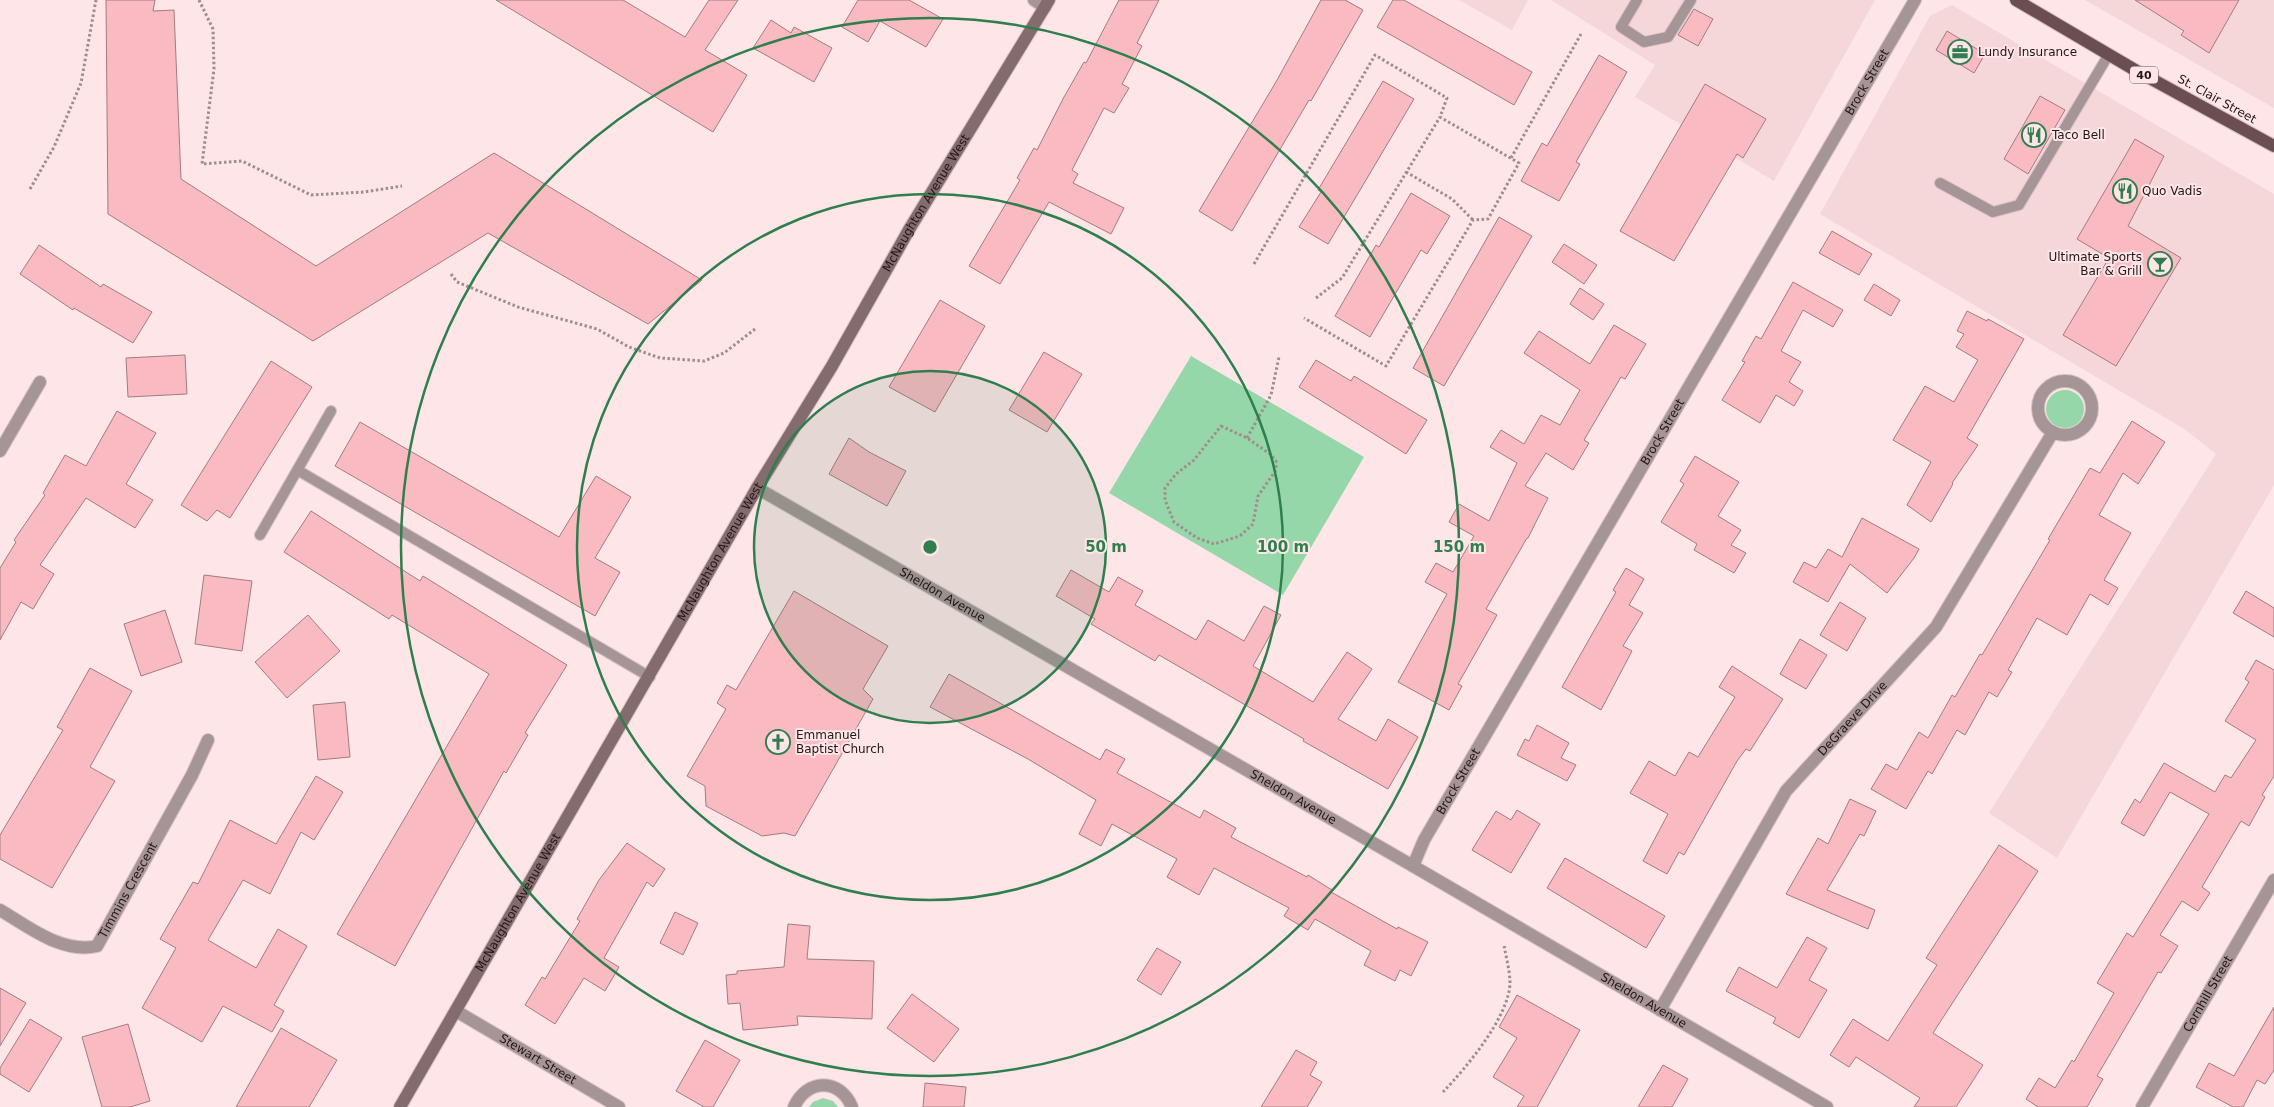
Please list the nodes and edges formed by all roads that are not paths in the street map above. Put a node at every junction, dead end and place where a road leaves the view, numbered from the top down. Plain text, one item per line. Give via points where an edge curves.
1 (1637, 0) edge
2 (1691, 0) edge
3 (1915, 0) edge
4 (2016, 0) edge
5 (1043, 2) edge
6 (2109, 54) junction
7 (2274, 146) edge
8 (1940, 183) dead end
9 (40, 382) dead end
10 (331, 411) dead end
11 (2053, 432) junction
12 (0, 451) edge
13 (299, 471) junction
14 (757, 488) junction
15 (260, 535) dead end
16 (650, 677) junction
17 (208, 740) dead end
18 (1413, 866) junction
19 (2274, 880) edge
20 (0, 910) edge
21 (1660, 1010) junction
22 (456, 1011) junction
23 (400, 1107) edge
24 (618, 1107) edge
25 (794, 1107) edge
26 (852, 1107) edge
27 (1827, 1107) edge
28 (2142, 1107) edge

1 - 2 lane via 1621,27 1644,42 1668,37
3 - 18 street, Brock Street via 1424,840
4 - 6 main road, St. Clair Street / 40
5 - 14 main road, McNaughton Avenue West via 832,366
6 - 7 main road, St. Clair Street / 40
6 - 8 lane via 2019,205 1993,212
9 - 12 street
10 - 13 lane
11 - 11 street via 2071,434 2086,425 2092,408 2090,399 2079,385 2062,382 2042,395 2041,420
11 - 21 street, DeGraeve Drive via 1936,627 1786,791
13 - 15 lane
13 - 16 lane
14 - 16 main road, McNaughton Avenue West
14 - 18 street, Sheldon Avenue
16 - 22 main road, McNaughton Avenue West
17 - 20 street, Timmins Crescent via 192,775 97,946 85,949 59,944
18 - 21 street, Sheldon Avenue
19 - 28 street, Cornhill Street
21 - 27 street, Sheldon Avenue
22 - 23 main road, McNaughton Avenue West
22 - 24 street, Stewart Street
25 - 26 street via 806,1090 824,1085 842,1092

